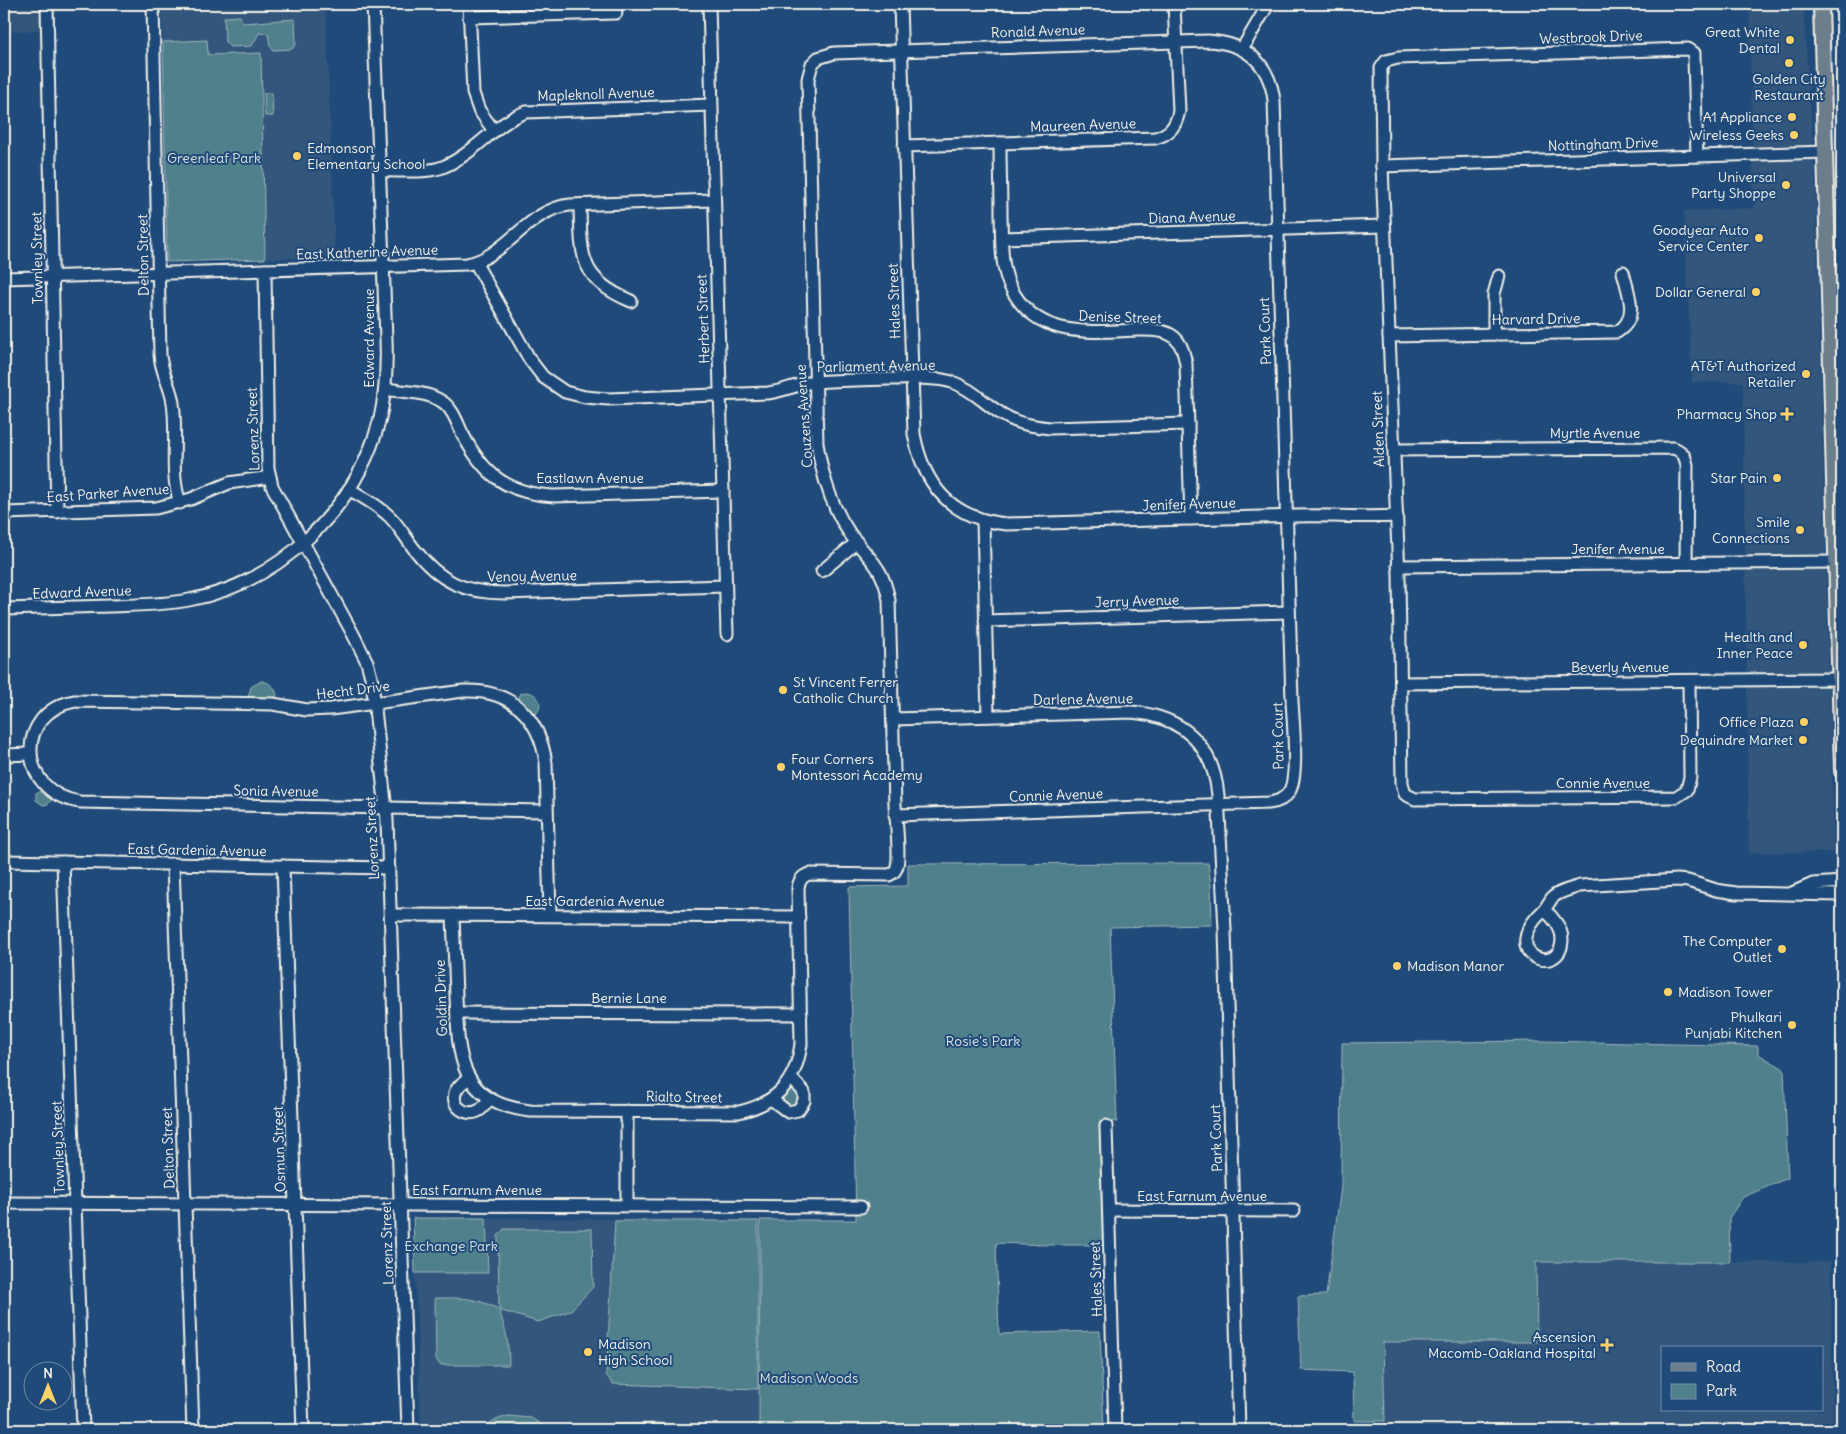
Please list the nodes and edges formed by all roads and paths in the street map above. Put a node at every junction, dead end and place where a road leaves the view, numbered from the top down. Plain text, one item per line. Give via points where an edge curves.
1 (47, 4) edge
2 (153, 4) edge
3 (373, 4) edge
4 (469, 4) edge
5 (709, 4) edge
6 (900, 4) edge
7 (1174, 4) edge
8 (1277, 4) edge
9 (1821, 4) edge
10 (1265, 6) edge
11 (616, 13) dead end
12 (469, 17) junction
13 (1175, 42) junction
14 (1242, 49) junction
15 (901, 50) junction
16 (1386, 61) joint
17 (711, 105) junction
18 (494, 131) junction
19 (1000, 142) junction
20 (904, 146) junction
21 (1826, 152) junction
22 (1697, 156) junction
23 (1382, 166) junction
24 (380, 171) junction
25 (714, 200) junction
26 (580, 205) junction
27 (1384, 226) junction
28 (1277, 230) junction
29 (1002, 238) junction
30 (475, 262) junction
31 (383, 266) junction
32 (265, 270) junction
33 (1623, 272) dead end
34 (158, 274) junction
35 (1499, 276) dead end
36 (52, 277) junction
37 (4, 278) edge
38 (631, 301) dead end
39 (1494, 334) junction
40 (1389, 336) junction
41 (911, 378) junction
42 (816, 382) junction
43 (385, 389) junction
44 (720, 395) junction
45 (1188, 424) junction
46 (1394, 450) junction
47 (270, 477) junction
48 (349, 489) junction
49 (723, 491) junction
50 (180, 503) junction
51 (57, 512) junction
52 (4, 513) edge
53 (1286, 516) junction
54 (1396, 516) junction
55 (1190, 519) junction
56 (983, 521) junction
57 (857, 542) junction
58 (302, 544) junction
59 (1837, 562) junction
60 (1686, 563) junction
61 (1398, 566) junction
62 (822, 572) dead end
63 (725, 586) junction
64 (4, 609) edge
65 (1289, 612) junction
66 (985, 621) junction
67 (727, 634) dead end
68 (1840, 679) junction
69 (1690, 681) junction
70 (1401, 683) junction
71 (374, 702) junction
72 (988, 716) junction
73 (893, 719) junction
74 (30, 754) junction
75 (4, 755) edge
76 (1842, 759) edge
77 (1842, 772) edge
78 (1408, 797) joint
79 (1218, 805) junction
80 (386, 808) junction
81 (547, 811) junction
82 (896, 815) junction
83 (4, 861) edge
84 (63, 862) junction
85 (173, 864) junction
86 (284, 866) junction
87 (389, 868) junction
88 (803, 876) joint
89 (1842, 882) edge
90 (1788, 894) junction
91 (1842, 896) edge
92 (1544, 910) dead end
93 (391, 915) junction
94 (453, 915) junction
95 (550, 916) junction
96 (799, 917) junction
97 (457, 1012) junction
98 (801, 1014) junction
99 (469, 1078) junction
100 (791, 1078) junction
101 (490, 1099) junction
102 (771, 1099) junction
103 (627, 1111) junction
104 (1106, 1126) dead end
105 (4, 1203) edge
106 (75, 1204) junction
107 (185, 1204) junction
108 (401, 1205) junction
109 (296, 1206) junction
110 (627, 1206) junction
111 (861, 1207) dead end
112 (1109, 1210) junction
113 (1233, 1211) junction
114 (1294, 1211) dead end
115 (83, 1430) edge
116 (193, 1430) edge
117 (303, 1430) edge
118 (408, 1430) edge
119 (1115, 1430) edge
120 (1239, 1430) edge

1 - 36 street, Townley Street
2 - 34 street, Delton Street
3 - 24 street, Edward Avenue
4 - 12 street
5 - 17 street, Herbert Street
6 - 15 street, Hales Street
7 - 13 street
8 - 10 street
9 - 21 main road
10 - 14 street
11 - 12 street
12 - 18 street via 473,93 479,110
13 - 14 street, Park Court via 1220,42
13 - 15 street, Ronald Avenue
13 - 19 street, Maureen Avenue via 1179,112 1175,125 1164,135 1155,138
14 - 28 street, Park Court via 1258,61 1273,90
15 - 20 street, Hales Street
15 - 42 street, Couzens Avenue via 825,54 812,64 809,72
16 - 22 street, Westbrook Drive via 1398,58 1688,49 1694,54
16 - 23 street, Alden Street via 1380,74
17 - 18 street, Mapleknoll Avenue via 533,111 513,118
17 - 25 street, Herbert Street
18 - 24 street, Mapleknoll Avenue via 446,166 432,170
19 - 20 street, Maureen Avenue
19 - 29 street, Denise Street
20 - 41 street, Hales Street
21 - 22 street, Nottingham Drive
21 - 59 main road
22 - 23 street, Nottingham Drive
23 - 27 street, Alden Street
24 - 31 street, Edward Avenue
25 - 26 street, East Katherine Avenue
25 - 44 street, Herbert Street
26 - 30 street, East Katherine Avenue via 556,207
26 - 38 street via 581,251 589,270 608,290
27 - 28 street, Diana Avenue
27 - 40 street, Alden Street
28 - 29 street, Diana Avenue
28 - 53 street, Park Court
29 - 45 street, Denise Street via 1005,273 1010,286 1036,318 1069,330 1155,330 1173,336 1185,355
30 - 31 street, East Katherine Avenue
30 - 44 street, Parliament Avenue via 530,360 557,388 574,395 596,398
31 - 32 street, East Katherine Avenue
31 - 43 street, Edward Avenue via 387,355
32 - 34 street, East Katherine Avenue
32 - 47 street, Lorenz Street
33 - 39 street, Harvard Drive via 1630,313 1625,327 1616,332
34 - 36 street, East Katherine Avenue
34 - 50 street, Delton Street via 160,361 174,405 174,483
35 - 39 street via 1494,294
36 - 37 street, East Katherine Avenue
36 - 51 street, Townley Street
39 - 40 street, Harvard Drive
40 - 46 street, Alden Street
41 - 42 street, Parliament Avenue
41 - 45 street, Parliament Avenue via 952,382 970,390 1007,418 1034,427
41 - 56 street, Hales Street via 914,434 925,472 940,493 958,509
42 - 44 street, Parliament Avenue via 768,393
42 - 57 street, Couzens Avenue via 817,443 823,477 835,509
43 - 48 street, Edward Avenue via 375,431
43 - 49 street, Eastlawn Avenue via 442,401 452,412 485,469 508,486 527,493 554,496
44 - 49 street, Herbert Street
45 - 55 street, Denise Street
46 - 54 street, Alden Street
46 - 60 street, Myrtle Avenue via 1674,448 1686,457 1687,465
47 - 50 street, East Parker Avenue via 229,483
47 - 58 street, Lorenz Street
48 - 58 street, Edward Avenue
48 - 63 street, Venoy Avenue via 381,509 435,572 465,589 504,593
49 - 63 street, Herbert Street
50 - 51 street, East Parker Avenue via 147,508
51 - 52 street, East Parker Avenue
53 - 54 street, Jenifer Avenue
53 - 55 street, Jenifer Avenue
53 - 65 street, Park Court
54 - 61 street, Alden Street
55 - 56 street, Jenifer Avenue via 1023,525
56 - 66 street
57 - 62 street
57 - 73 street, Couzens Avenue via 877,565 889,600
58 - 64 street, Edward Avenue via 262,573 228,589 190,600
58 - 71 street, Lorenz Street via 367,662
59 - 60 street, Jenifer Avenue
59 - 68 main road
60 - 61 street, Jenifer Avenue
61 - 70 street, Alden Street
63 - 67 street, Herbert Street
65 - 66 street, Jerry Avenue
65 - 79 street, Park Court via 1293,784 1276,802
66 - 72 street
68 - 69 street, Beverly Avenue
68 - 76 main road
69 - 70 street, Beverly Avenue
69 - 78 street, Connie Avenue via 1690,777 1687,790 1682,795
70 - 78 street, Alden Street via 1402,783
71 - 74 street, Hecht Drive via 307,710 272,704 75,701 58,706 39,723
71 - 80 street, Lorenz Street
71 - 81 street, Hecht Drive via 474,690 510,701 527,716 542,742
72 - 73 street, Darlene Avenue
72 - 79 street, Darlene Avenue via 1132,712 1165,719 1184,729 1206,754 1216,780
73 - 82 street, Couzens Avenue
74 - 75 street
74 - 80 street, Sonia Avenue via 39,780 53,793 70,801
76 - 77 main road
79 - 82 street, Connie Avenue
79 - 113 street, Park Court
80 - 81 street, Sonia Avenue
80 - 87 street, Lorenz Street
81 - 95 street, Hecht Drive
82 - 88 street, Couzens Avenue via 898,861 889,875
83 - 84 street, East Gardenia Avenue
84 - 85 street, East Gardenia Avenue
84 - 106 street, Townley Street
85 - 86 street, East Gardenia Avenue
85 - 107 street, Delton Street
86 - 87 street, East Gardenia Avenue
86 - 109 street, Osmun Street
87 - 93 street, Lorenz Street
88 - 96 street, Rialto Street via 798,887
89 - 90 street via 1813,884
90 - 91 street
90 - 92 street via 1726,892 1677,880 1589,885 1568,889 1552,898
93 - 94 street, East Gardenia Avenue
93 - 108 street, Lorenz Street
94 - 95 street, East Gardenia Avenue
94 - 97 street, Goldin Drive
95 - 96 street, East Gardenia Avenue
96 - 98 street, Rialto Street
97 - 98 street, Bernie Lane
97 - 99 street, Goldin Drive via 460,1057
98 - 100 street, Rialto Street via 800,1053
99 - 101 street, Goldin Drive
99 - 101 street via 456,1089 456,1103 460,1109 478,1112
100 - 102 street, Rialto Street
100 - 102 street via 804,1092 802,1106 788,1112
101 - 103 street, Goldin Drive via 506,1107 530,1111
102 - 103 street, Rialto Street via 739,1112
103 - 110 street, Rialto Street
104 - 112 street, Hales Street
105 - 106 street, East Farnum Avenue
106 - 107 street, East Farnum Avenue
106 - 115 street, Townley Street
107 - 109 street, East Farnum Avenue
107 - 116 street, Delton Street
108 - 109 street, East Farnum Avenue
108 - 110 street, East Farnum Avenue
108 - 118 street, Lorenz Street
109 - 117 street, Osmun Street
110 - 111 street, East Farnum Avenue
112 - 113 street, East Farnum Avenue
112 - 119 street, Hales Street
113 - 114 street, East Farnum Avenue
113 - 120 street, Park Court

